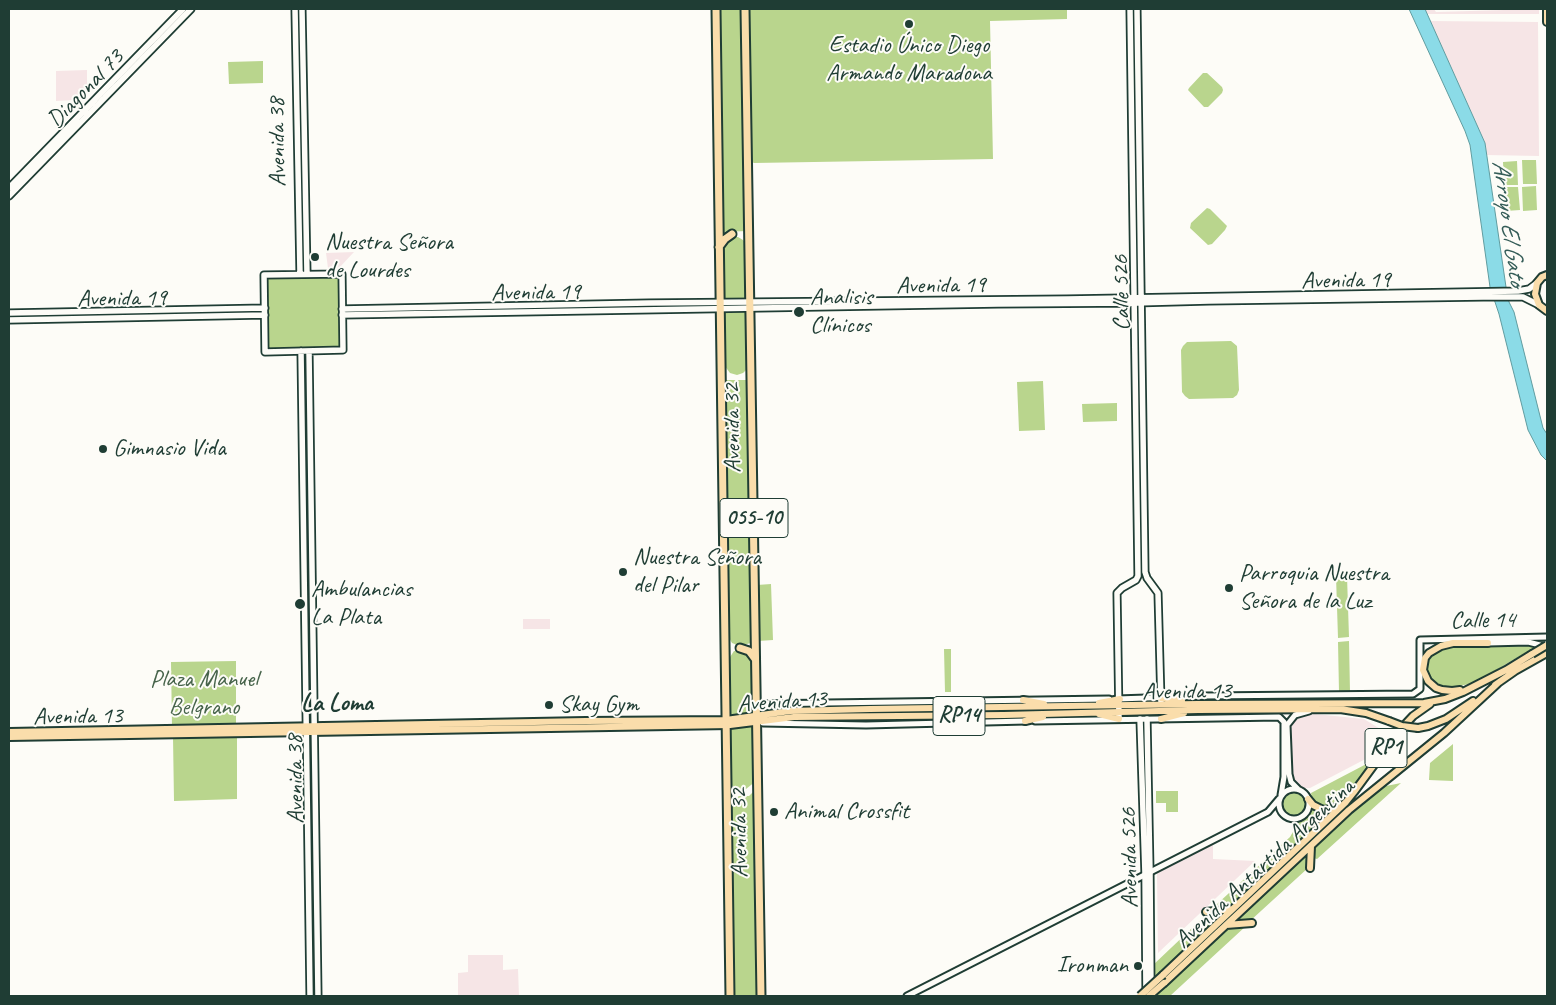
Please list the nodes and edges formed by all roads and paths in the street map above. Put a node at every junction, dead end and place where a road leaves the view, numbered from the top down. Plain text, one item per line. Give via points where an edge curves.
1 (183, 9) edge
2 (191, 9) edge
3 (295, 9) edge
4 (302, 9) edge
5 (716, 9) edge
6 (745, 9) edge
7 (1130, 9) edge
8 (1137, 9) edge
9 (1547, 9) edge
10 (1547, 22) edge
11 (9, 188) edge
12 (9, 196) edge
13 (732, 234) dead end
14 (719, 247) junction
15 (1547, 268) edge
16 (300, 274) junction
17 (307, 274) junction
18 (1542, 278) edge
19 (1508, 294) junction
20 (1138, 300) junction
21 (1539, 304) junction
22 (720, 305) junction
23 (750, 305) junction
24 (265, 312) junction
25 (342, 312) junction
26 (1547, 312) edge
27 (9, 313) edge
28 (9, 320) edge
29 (301, 351) junction
30 (309, 351) junction
31 (1547, 637) edge
32 (1488, 643) joint
33 (1545, 646) edge
34 (740, 648) dead end
35 (1547, 653) edge
36 (1534, 657) junction
37 (755, 659) junction
38 (1498, 683) junction
39 (1471, 688) junction
40 (1023, 700) junction
41 (1433, 702) junction
42 (756, 704) junction
43 (1198, 707) junction
44 (1161, 708) junction
45 (1055, 709) junction
46 (1086, 709) junction
47 (1119, 709) junction
48 (1319, 709) junction
49 (757, 719) junction
50 (1144, 719) junction
51 (1024, 721) junction
52 (726, 722) junction
53 (307, 729) junction
54 (314, 729) junction
55 (9, 732) edge
56 (9, 737) edge
57 (1298, 789) junction
58 (1280, 797) junction
59 (1308, 799) junction
60 (1346, 802) junction
61 (1268, 812) junction
62 (1282, 814) junction
63 (1311, 846) junction
64 (1310, 868) dead end
65 (1147, 873) junction
66 (1233, 909) junction
67 (1206, 912) dead end
68 (1252, 923) dead end
69 (1226, 925) junction
70 (310, 996) edge
71 (318, 996) edge
72 (730, 996) edge
73 (761, 996) edge
74 (907, 996) edge
75 (1140, 996) edge
76 (1149, 996) edge

1 - 11 main road, Diagonal 73
2 - 12 main road, Diagonal 73
3 - 16 main road, Avenida 38
4 - 17 main road, Avenida 38
5 - 14 highway, Avenida 32 / 055-10
6 - 23 highway, Avenida 32 / 055-10
7 - 20 main road, Calle 526
8 - 20 main road, Calle 526
9 - 10 main road
13 - 14 highway
14 - 22 highway, Avenida 32 / 055-10
15 - 18 main road
16 - 17 main road
16 - 24 main road via 264,275
17 - 25 main road via 342,274
18 - 19 main road, Avenida 19 via 1523,291
18 - 21 main road via 1535,294
19 - 20 main road, Avenida 19
19 - 21 main road, Avenida 19
20 - 23 main road, Avenida 19
20 - 44 main road, Calle 526 via 1146,576 1158,593
20 - 47 main road, Calle 526 via 1138,576 1117,593
21 - 26 main road
22 - 23 main road, Avenida 19
22 - 25 main road, Avenida 19
22 - 52 highway, Avenida 32 / 055-10
23 - 37 highway, Avenida 32 / 055-10
24 - 27 main road, Avenida 19
24 - 28 main road, Avenida 19
24 - 29 main road via 266,352
25 - 30 main road via 343,350
29 - 30 main road
29 - 53 main road, Avenida 38
30 - 54 main road, Avenida 38
31 - 44 street, Calle 14 via 1420,640 1420,686 1419,692 1413,694
32 - 33 street, Calle 14 via 1528,642
32 - 39 main road via 1441,646 1429,653 1424,662 1424,675 1436,688 1452,691
33 - 36 main road, RP1, bridge
34 - 37 highway via 749,651
35 - 36 main road, RP1
36 - 38 main road, Avenida 13 / RP1
36 - 39 main road, Avenida 13 / RP1
37 - 42 highway, Avenida 32 / 055-10
38 - 48 main road, Avenida 13 / RP1, bridge via 1446,719 1418,728 1353,710
38 - 63 main road, Avenida Antártida Argentina
39 - 41 main road, Avenida 13 / RP1
40 - 42 street
40 - 45 main road
40 - 47 street
41 - 43 main road, Avenida 13
41 - 60 main road, Avenida Antártida Argentina / RP1 via 1399,731
42 - 49 highway, Avenida 32 / 055-10
43 - 44 main road
43 - 44 main road
43 - 48 main road, Avenida 13
44 - 47 main road, Avenida 13
44 - 50 street
44 - 58 street via 1282,718 1284,777
45 - 46 main road, Avenida 13 / RP14
45 - 49 main road, Avenida 13 / RP14 via 1004,715
45 - 51 main road
46 - 47 main road
46 - 47 main road
47 - 50 street
47 - 51 street
48 - 57 street, RP1 via 1295,715 1287,725 1288,774
49 - 51 street via 769,724 866,725
49 - 52 main road, Avenida 13 / RP14
49 - 73 highway, Avenida 32 / 055-10
50 - 65 main road, Avenida 526
52 - 54 main road, Avenida 13
52 - 72 highway, Avenida 32 / 055-10
53 - 54 main road, Avenida 13
53 - 55 main road, Avenida 13
53 - 56 main road, Avenida 13
53 - 70 main road, Avenida 38
54 - 71 main road, Avenida 38
57 - 58 street via 1288,789
57 - 59 street, RP1
58 - 61 street
58 - 62 street
59 - 60 main road via 1323,810
59 - 62 street via 1307,811 1298,818 1287,818
60 - 66 main road, Avenida Antártida Argentina
61 - 62 street
61 - 65 street
63 - 64 main road
63 - 69 main road, Avenida Antártida Argentina
65 - 74 street
65 - 76 main road, Avenida 526
66 - 67 main road
66 - 75 main road, Avenida Antártida Argentina, bridge
68 - 69 main road
69 - 76 main road, Avenida Antártida Argentina, bridge

